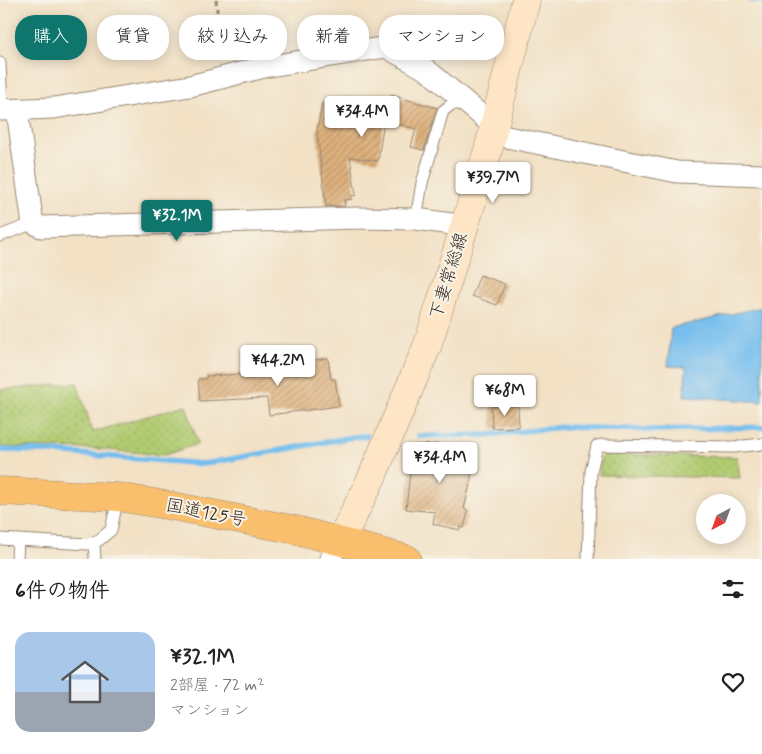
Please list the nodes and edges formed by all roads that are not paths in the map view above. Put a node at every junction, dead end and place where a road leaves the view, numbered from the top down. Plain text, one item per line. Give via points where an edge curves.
1 (526, 0) edge
2 (0, 63) edge
3 (467, 104) junction
4 (6, 110) edge
5 (493, 130) junction
6 (762, 175) edge
7 (416, 218) junction
8 (34, 224) junction
9 (464, 226) junction
10 (0, 236) edge
11 (762, 444) edge
12 (0, 491) edge
13 (118, 497) junction
14 (0, 539) edge
15 (18, 540) junction
16 (94, 542) junction
17 (336, 550) edge
18 (17, 559) edge
19 (95, 559) edge
20 (407, 559) edge
21 (588, 559) edge

1 - 5 main road, 下妻常総線
2 - 4 lane
3 - 4 street via 427,70 386,47 272,66 190,86 54,108
3 - 5 street
3 - 7 lane via 452,104 444,111 422,182
4 - 8 street
5 - 6 street via 677,172
5 - 9 main road, 下妻常総線
7 - 8 street via 299,218 49,228
7 - 9 street
8 - 10 lane
9 - 17 main road, 下妻常総線 via 420,366
11 - 21 lane via 734,447 596,446 591,471
12 - 13 highway, 国道125号
13 - 16 lane via 111,530
13 - 17 highway, 国道125号 via 172,506
14 - 15 lane
15 - 16 lane
15 - 18 lane
16 - 19 lane
17 - 20 highway, 国道125号

